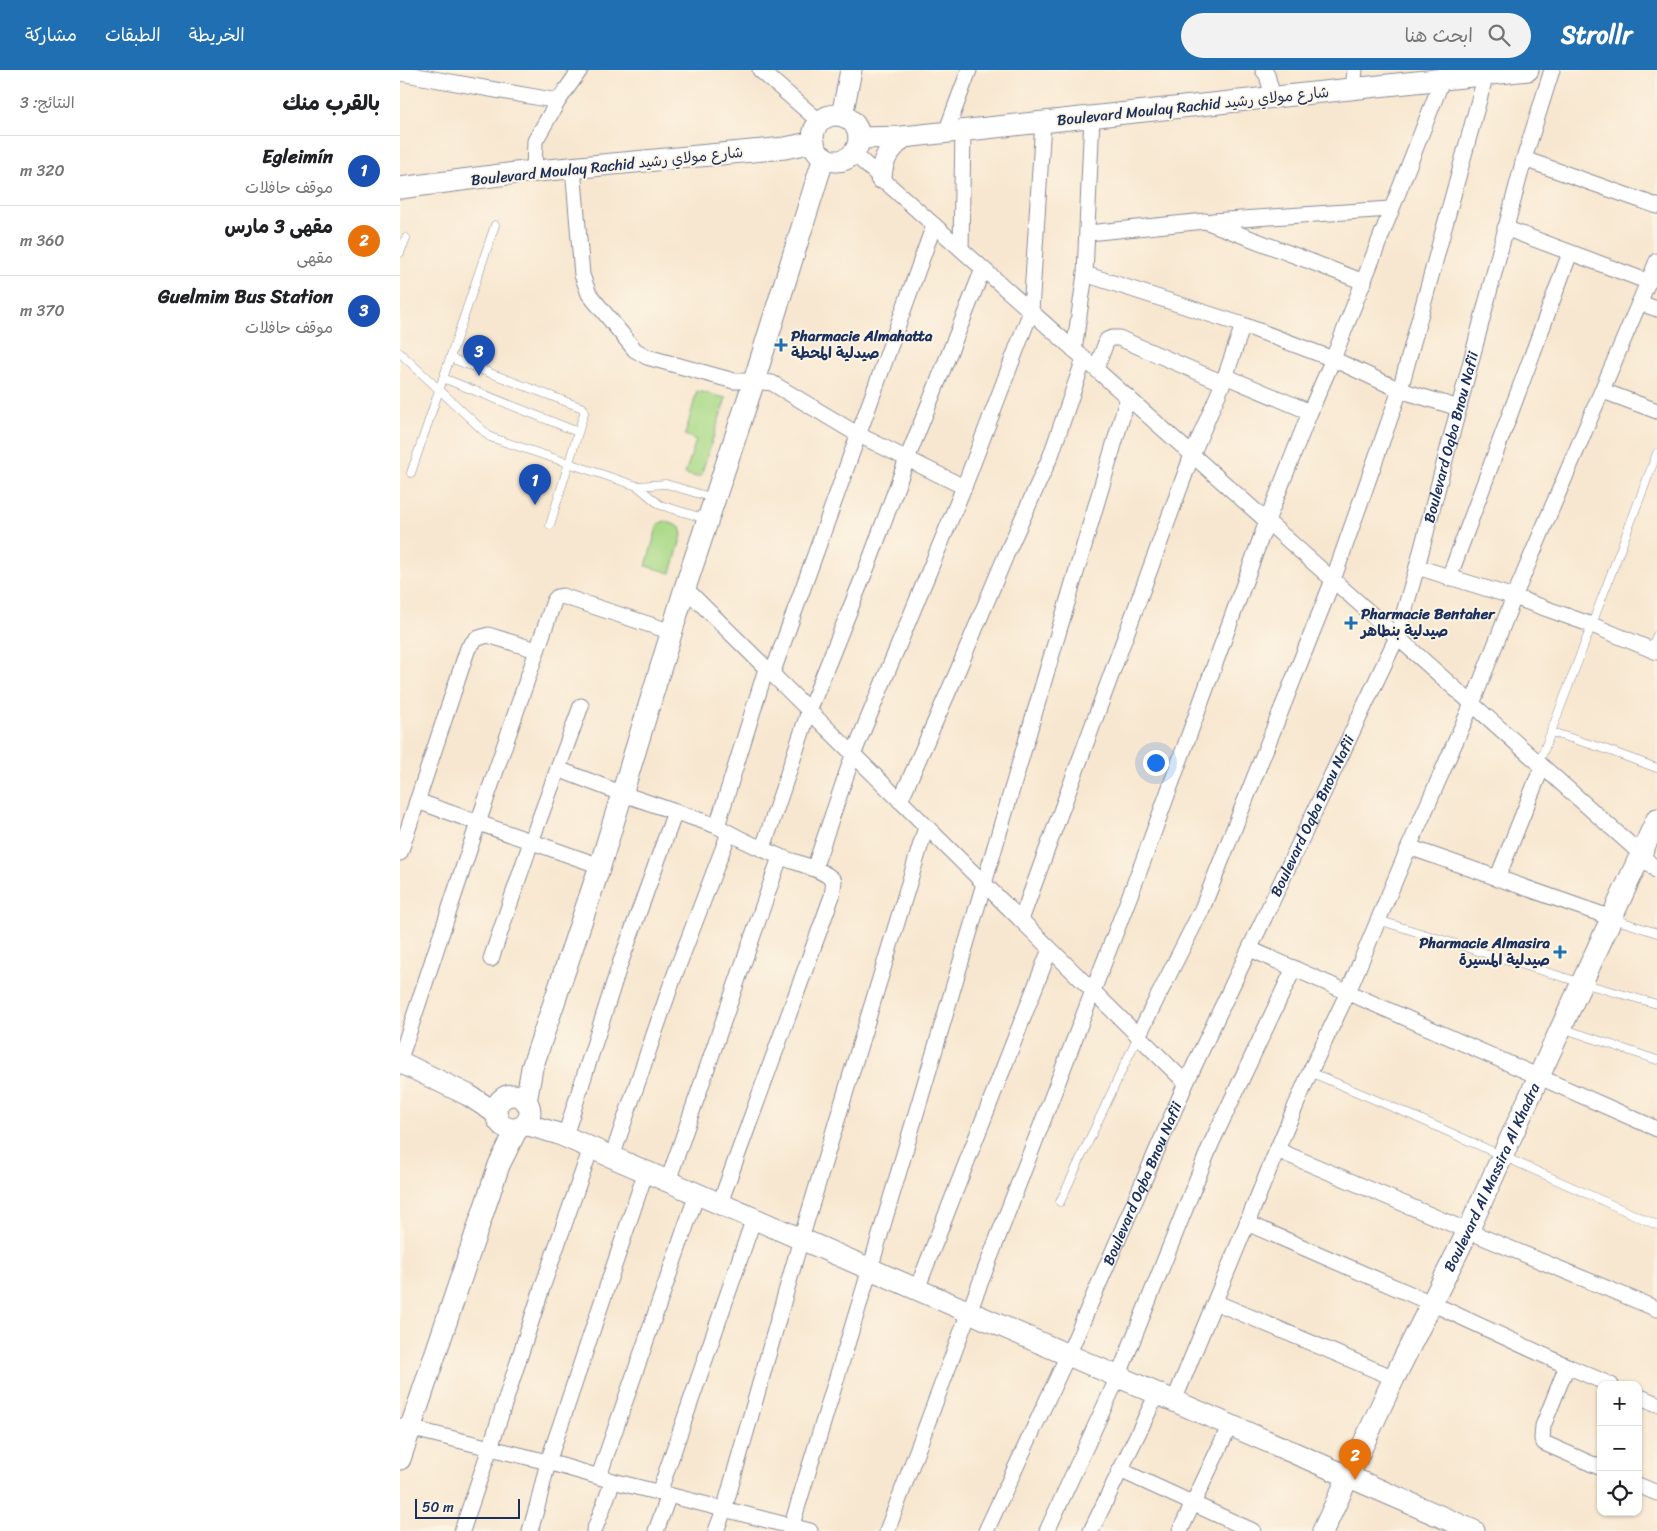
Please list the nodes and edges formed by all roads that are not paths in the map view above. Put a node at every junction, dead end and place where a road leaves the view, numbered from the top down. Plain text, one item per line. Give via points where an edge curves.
1 (580, 70) edge
2 (760, 70) edge
3 (851, 70) edge
4 (969, 70) edge
5 (1263, 70) edge
6 (1528, 70) edge
7 (1552, 70) edge
8 (400, 73) edge
9 (1486, 74) junction
10 (1444, 75) edge
11 (1354, 79) edge
12 (1273, 97) junction
13 (558, 101) junction
14 (842, 116) junction
15 (1092, 116) junction
16 (820, 122) junction
17 (1043, 122) junction
18 (955, 131) junction
19 (903, 137) junction
20 (856, 145) junction
21 (819, 150) junction
22 (1524, 159) junction
23 (573, 168) junction
24 (534, 171) junction
25 (881, 178) junction
26 (400, 188) edge
27 (1657, 206) edge
28 (1390, 210) junction
29 (1205, 221) junction
30 (934, 225) junction
31 (495, 226) dead end
32 (1505, 228) junction
33 (1088, 233) junction
34 (406, 238) dead end
35 (960, 249) junction
36 (400, 253) edge
37 (1570, 253) junction
38 (1657, 261) edge
39 (983, 269) junction
40 (1085, 274) junction
41 (1364, 282) junction
42 (1649, 282) junction
43 (1640, 303) junction
44 (1657, 309) edge
45 (1030, 311) junction
46 (1243, 325) junction
47 (400, 354) edge
48 (1079, 354) junction
49 (450, 358) junction
50 (1334, 359) junction
51 (1096, 369) junction
52 (443, 378) junction
53 (754, 380) junction
54 (1224, 380) junction
55 (1400, 390) junction
56 (439, 391) junction
57 (1603, 391) junction
58 (1128, 398) junction
59 (1459, 408) junction
60 (1657, 411) edge
61 (1310, 412) junction
62 (578, 432) junction
63 (857, 434) junction
64 (1657, 453) edge
65 (1192, 455) junction
66 (907, 459) junction
67 (569, 463) junction
68 (411, 473) dead end
69 (637, 486) junction
70 (964, 487) junction
71 (714, 499) junction
72 (708, 519) junction
73 (1267, 521) junction
74 (550, 525) dead end
75 (1417, 567) junction
76 (1449, 578) junction
77 (1333, 580) junction
78 (684, 588) junction
79 (1514, 597) junction
80 (1592, 625) junction
81 (672, 632) junction
82 (1657, 635) edge
83 (1397, 637) junction
84 (536, 650) junction
85 (1654, 651) edge
86 (769, 671) junction
87 (1472, 704) junction
88 (582, 706) dead end
89 (809, 711) junction
90 (1551, 732) junction
91 (853, 755) junction
92 (1540, 765) junction
93 (1657, 768) edge
94 (558, 769) junction
95 (623, 794) junction
96 (416, 801) junction
97 (900, 801) junction
98 (675, 812) junction
99 (1657, 819) edge
100 (478, 823) junction
101 (926, 827) junction
102 (723, 830) junction
103 (531, 842) junction
104 (1409, 847) junction
105 (763, 848) junction
106 (400, 853) edge
107 (1641, 854) junction
108 (780, 856) junction
109 (600, 866) junction
110 (814, 869) junction
111 (1657, 871) edge
112 (1497, 879) junction
113 (983, 883) junction
114 (1612, 918) junction
115 (1021, 920) junction
116 (1378, 920) junction
117 (1657, 933) edge
118 (1050, 949) junction
119 (1250, 949) junction
120 (491, 959) dead end
121 (1294, 968) junction
122 (1582, 983) junction
123 (1092, 991) junction
124 (1348, 992) junction
125 (1657, 1004) edge
126 (1561, 1028) junction
127 (1138, 1036) junction
128 (1657, 1060) edge
129 (400, 1061) edge
130 (1310, 1072) junction
131 (1539, 1077) junction
132 (1186, 1083) junction
133 (514, 1112) junction
134 (1657, 1130) edge
135 (562, 1135) junction
136 (591, 1148) junction
137 (1277, 1150) junction
138 (1502, 1156) junction
139 (612, 1157) junction
140 (646, 1171) junction
141 (668, 1181) junction
142 (697, 1194) junction
143 (1060, 1202) dead end
144 (720, 1203) junction
145 (754, 1218) junction
146 (1247, 1223) junction
147 (1657, 1225) edge
148 (1468, 1232) junction
149 (801, 1239) junction
150 (870, 1269) junction
151 (916, 1289) junction
152 (1215, 1302) junction
153 (1431, 1303) junction
154 (1657, 1310) edge
155 (969, 1312) junction
156 (1068, 1355) junction
157 (1567, 1366) junction
158 (1118, 1377) junction
159 (1394, 1378) junction
160 (1602, 1381) edge
161 (1165, 1397) junction
162 (1642, 1398) edge
163 (1657, 1404) edge
164 (1230, 1425) junction
165 (405, 1427) edge
166 (490, 1448) junction
167 (400, 1459) edge
168 (548, 1462) junction
169 (1597, 1466) edge
170 (1120, 1470) junction
171 (1349, 1475) junction
172 (606, 1479) junction
173 (1642, 1487) edge
174 (1657, 1493) edge
175 (664, 1494) junction
176 (1193, 1503) junction
177 (724, 1510) junction
178 (791, 1529) edge
179 (462, 1531) edge
180 (530, 1531) edge
181 (594, 1531) edge
182 (656, 1531) edge
183 (716, 1531) edge
184 (810, 1531) edge
185 (887, 1531) edge
186 (986, 1531) edge
187 (1047, 1531) edge
188 (1091, 1531) edge
189 (1180, 1531) edge
190 (1253, 1531) edge
191 (1323, 1531) edge
192 (1474, 1531) edge

1 - 13 street
2 - 16 street
3 - 14 street
4 - 18 street
5 - 12 street
6 - 9 street, Boulevard Moulay Rachid شارع مولاي رشيد
7 - 22 street, Boulevard Oqba Bnou Nafii
8 - 13 street
9 - 10 street, Boulevard Moulay Rachid شارع مولاي رشيد
9 - 55 street
10 - 11 street, Boulevard Moulay Rachid شارع مولاي رشيد
10 - 28 street
11 - 12 street, Boulevard Moulay Rachid شارع مولاي رشيد
12 - 15 street, Boulevard Moulay Rachid شارع مولاي رشيد
13 - 24 street via 535,141
14 - 16 street via 830,116
14 - 20 street via 855,125
15 - 17 street, Boulevard Moulay Rachid شارع مولاي رشيد
15 - 33 street
16 - 21 street via 814,134
17 - 18 street, Boulevard Moulay Rachid شارع مولاي رشيد
17 - 45 street
18 - 19 street, Boulevard Moulay Rachid شارع مولاي رشيد
18 - 35 street
19 - 20 street, Boulevard Moulay Rachid شارع مولاي رشيد
19 - 25 street via 887,154
20 - 21 street via 847,158 839,161 831,160
20 - 25 street
21 - 23 street, Boulevard Moulay Rachid شارع مولاي رشيد via 784,148
21 - 53 street
22 - 27 street
22 - 32 street, Boulevard Oqba Bnou Nafii
23 - 24 street, Boulevard Moulay Rachid شارع مولاي رشيد
23 - 53 street via 582,275 590,294 635,350 647,357 734,381
24 - 26 street, Boulevard Moulay Rachid شارع مولاي رشيد
25 - 30 street
28 - 29 street
28 - 41 street
29 - 33 street
29 - 41 street
30 - 35 street
30 - 63 street
31 - 49 lane
32 - 37 street
32 - 59 street, Boulevard Oqba Bnou Nafii
33 - 40 street
34 - 36 lane
35 - 39 street
37 - 42 street
37 - 76 street
38 - 42 street
39 - 45 street
39 - 66 street
40 - 46 street
40 - 48 street
41 - 50 street
42 - 43 street
43 - 44 street
43 - 57 street
45 - 48 street
45 - 70 street
46 - 50 street
46 - 54 street
47 - 56 lane
48 - 51 street
48 - 97 street via 1052,455
49 - 52 lane
49 - 62 lane via 582,407 584,413
50 - 55 street
50 - 61 street
51 - 54 street via 1107,340 1119,338
51 - 58 street
52 - 56 lane
52 - 62 lane
53 - 63 street via 772,383
53 - 71 street
54 - 61 street
54 - 65 street
55 - 59 street
55 - 77 street
56 - 67 lane via 490,437
56 - 68 lane
57 - 60 street
57 - 79 street
58 - 65 street
58 - 113 street
59 - 75 street, Boulevard Oqba Bnou Nafii
61 - 73 street
62 - 67 lane
63 - 66 street
63 - 86 street
64 - 80 lane
65 - 73 street
65 - 115 street
66 - 70 street
66 - 89 street
67 - 69 lane
67 - 74 lane
69 - 71 lane via 666,484
69 - 72 lane via 660,505
70 - 91 street
71 - 72 street
72 - 78 street
73 - 77 street
73 - 123 street via 1180,763
75 - 76 street
75 - 83 street, Boulevard Oqba Bnou Nafii
76 - 79 street
77 - 83 street
77 - 127 street via 1202,909
78 - 81 street
78 - 86 street
79 - 80 street
79 - 87 street
80 - 85 street
80 - 90 lane
81 - 84 street via 562,596 554,601
81 - 95 street
82 - 85 lane
83 - 87 street
83 - 119 street, Boulevard Oqba Bnou Nafii
84 - 96 street via 488,634 476,639 468,648
84 - 100 street
86 - 89 street
86 - 102 street
87 - 92 street
87 - 104 street
88 - 94 street
89 - 91 street
89 - 105 street
90 - 92 lane
90 - 93 lane
91 - 97 street
91 - 110 street
92 - 107 street
92 - 112 street
94 - 95 street
94 - 103 street
95 - 98 street
95 - 109 street
96 - 100 street
96 - 106 street
97 - 101 street
98 - 102 street
98 - 135 street
99 - 107 street, Boulevard Al Massira Al Khadra
100 - 103 street
100 - 129 street
101 - 113 street
101 - 149 street
102 - 105 street
102 - 139 street
103 - 109 street
103 - 120 street
104 - 112 street
104 - 116 street
105 - 108 street
107 - 111 street
107 - 114 street, Boulevard Al Massira Al Khadra
108 - 110 street
108 - 141 street
109 - 133 street
110 - 144 street via 834,881 832,896
112 - 114 street
113 - 115 street
113 - 150 street
114 - 117 lane
114 - 122 street, Boulevard Al Massira Al Khadra
115 - 118 street
116 - 122 lane
116 - 124 street
118 - 123 street
118 - 151 street
119 - 121 street
119 - 132 street, Boulevard Oqba Bnou Nafii
121 - 124 street
121 - 158 street via 1211,1144
122 - 125 lane
122 - 126 street, Boulevard Al Massira Al Khadra
123 - 127 street
123 - 155 street
124 - 130 street
124 - 131 street
126 - 128 lane
126 - 131 street, Boulevard Al Massira Al Khadra
127 - 132 street
127 - 143 lane
129 - 133 street via 468,1095
130 - 137 street
130 - 138 lane
131 - 134 street
131 - 138 street, Boulevard Al Massira Al Khadra
132 - 156 street, Boulevard Oqba Bnou Nafii
133 - 135 street
133 - 165 street via 499,1165
135 - 136 street
136 - 139 street
136 - 166 street
137 - 146 street
137 - 148 street
138 - 147 lane
138 - 148 street, Boulevard Al Massira Al Khadra
139 - 140 street
140 - 141 street
140 - 168 street
141 - 142 street
142 - 144 street
142 - 172 street
144 - 145 street
145 - 149 street
145 - 175 street
146 - 152 street
146 - 153 street
148 - 153 street, Boulevard Al Massira Al Khadra
148 - 154 street
149 - 150 street
149 - 177 street
150 - 151 street
150 - 178 street
151 - 155 street
152 - 159 street
152 - 161 street
153 - 157 street
153 - 159 street, Boulevard Al Massira Al Khadra
155 - 156 street
155 - 185 street
156 - 158 street
156 - 186 street, Boulevard Oqba Bnou Nafii
157 - 160 street
157 - 169 street via 1543,1426 1542,1439 1544,1443
158 - 161 street
158 - 187 street
159 - 171 street, Boulevard Al Massira Al Khadra
161 - 164 street
161 - 170 street
162 - 163 street
164 - 171 street
164 - 176 street
165 - 166 street
165 - 167 street
166 - 168 street
166 - 179 street
168 - 172 street
168 - 180 street
170 - 176 street
170 - 188 street
171 - 191 street, Boulevard Al Massira Al Khadra
171 - 192 street
172 - 175 street
172 - 181 street
173 - 174 street
175 - 177 street
175 - 182 street
176 - 189 street
176 - 190 street
177 - 178 street
177 - 183 street
178 - 184 street

